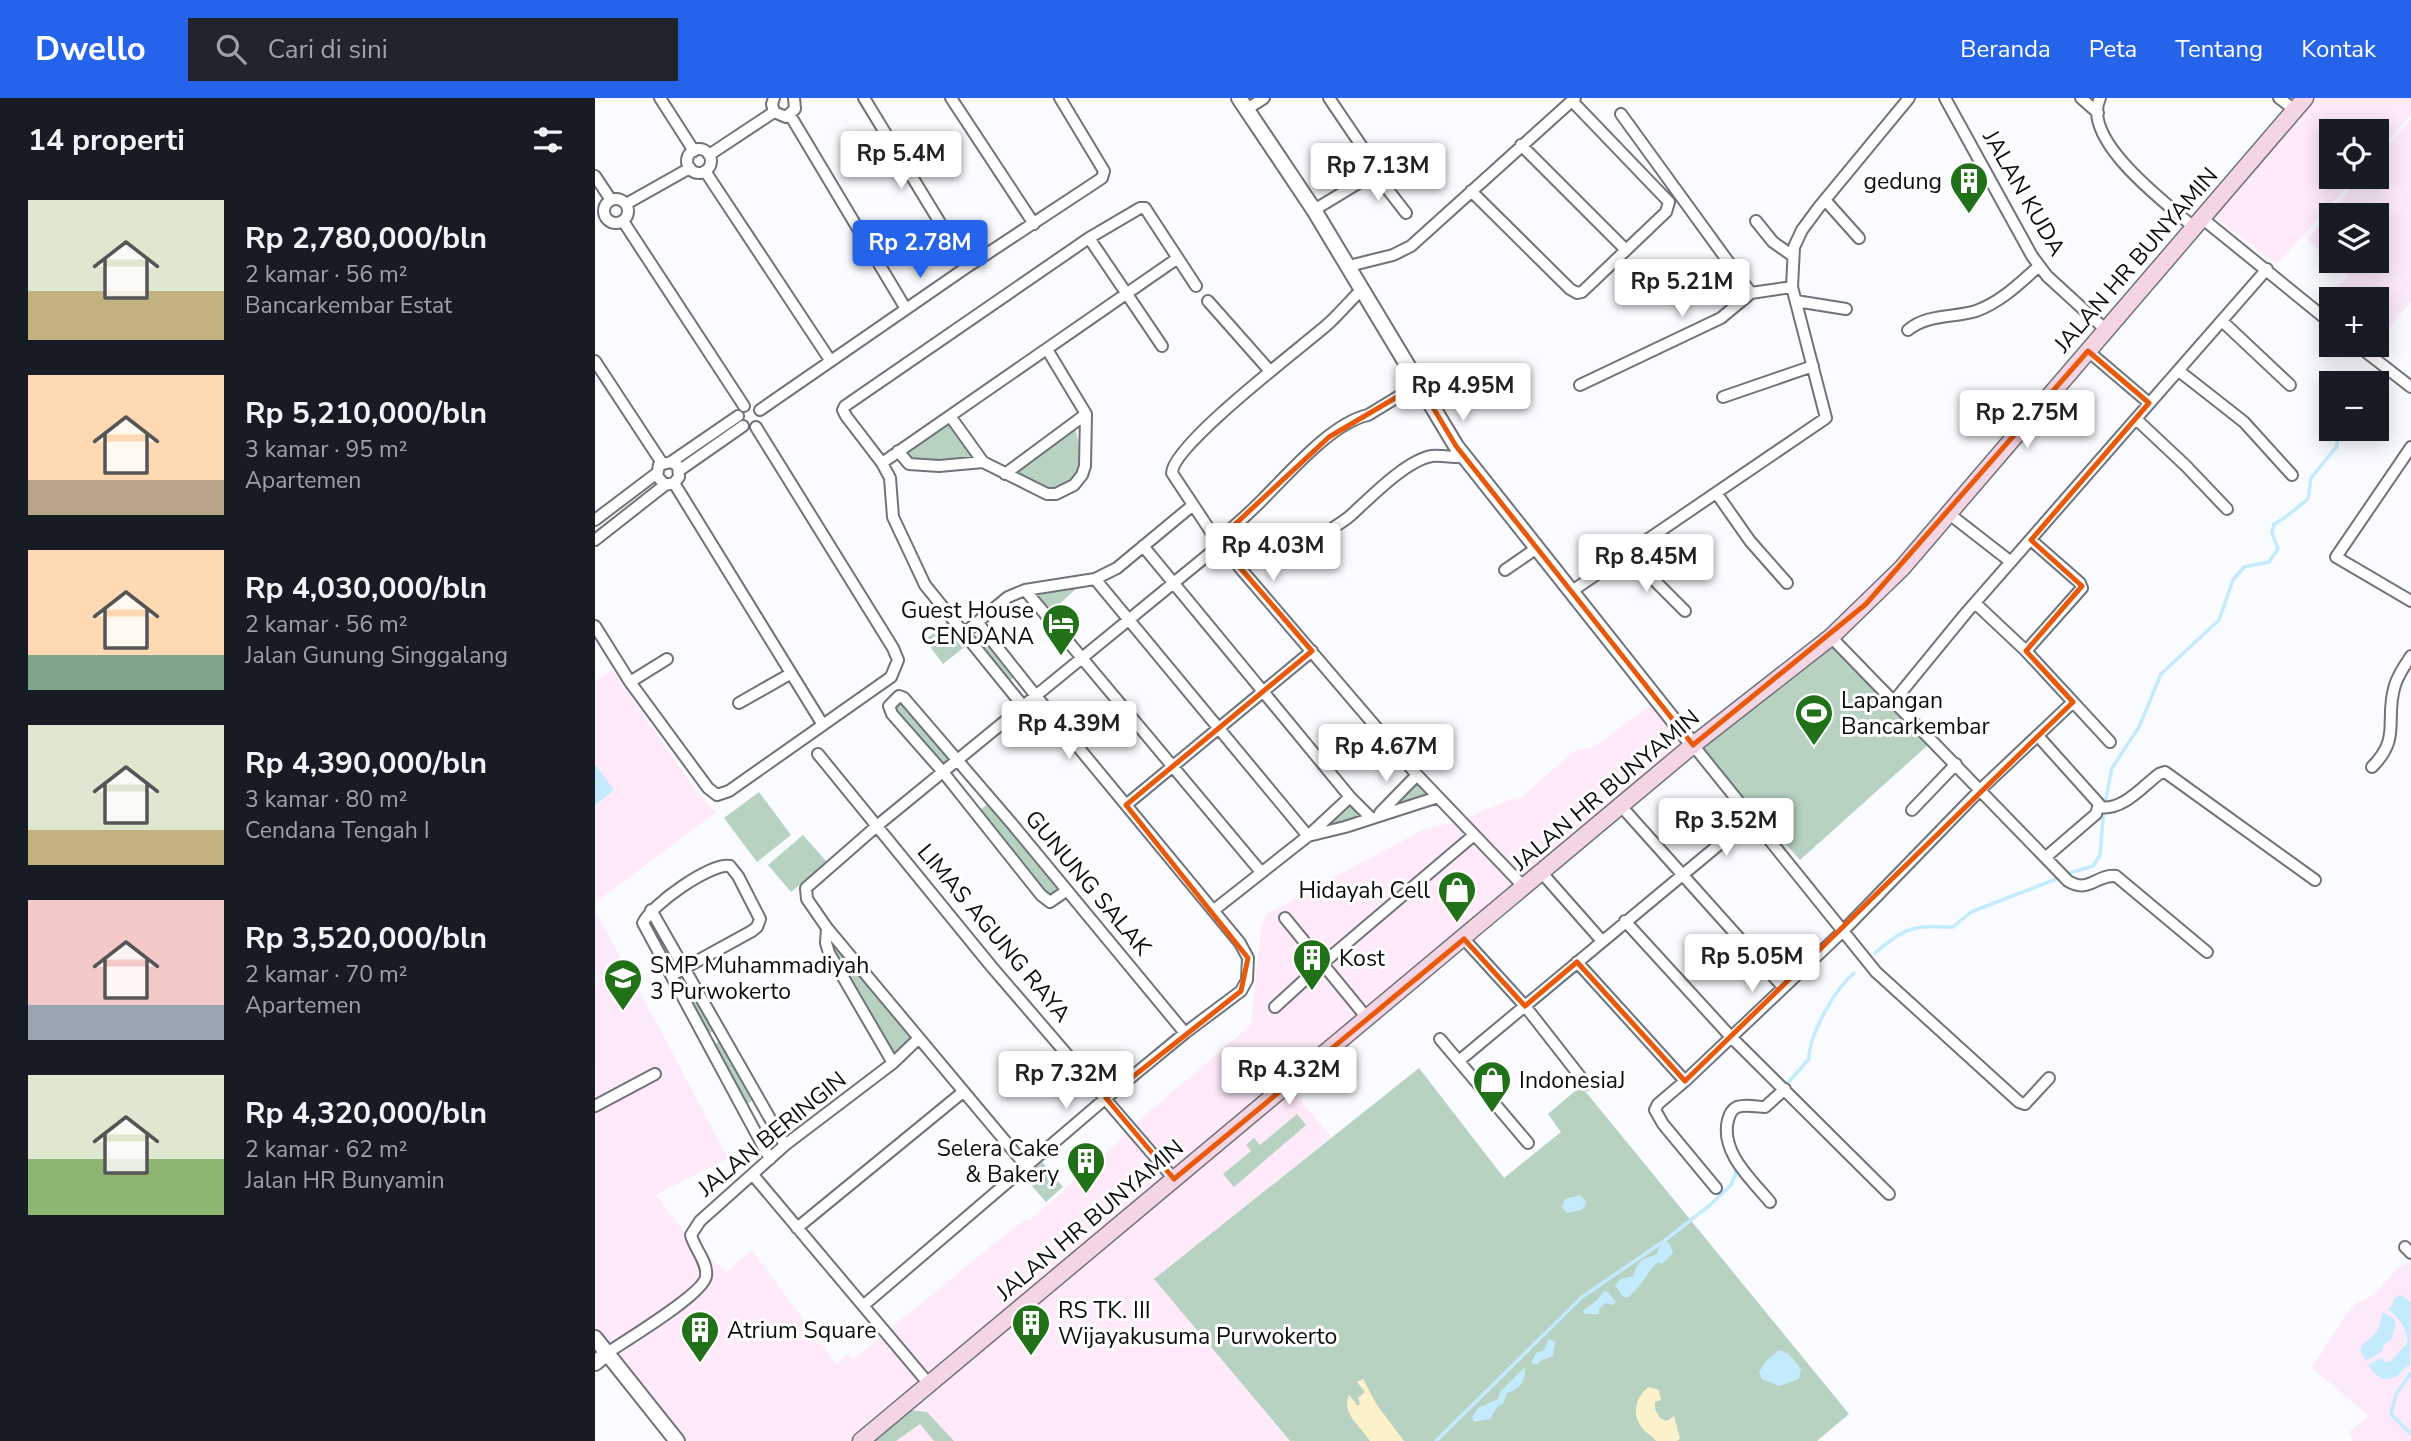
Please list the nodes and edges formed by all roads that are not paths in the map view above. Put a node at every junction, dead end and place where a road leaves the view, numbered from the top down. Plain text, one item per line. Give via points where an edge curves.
1 (660, 98) edge
2 (774, 98) edge
3 (794, 98) edge
4 (864, 98) edge
5 (951, 98) edge
6 (1060, 98) edge
7 (1264, 98) edge
8 (1329, 98) edge
9 (1909, 98) edge
10 (1945, 98) edge
11 (2081, 98) edge
12 (2100, 98) edge
13 (2279, 98) edge
14 (1574, 99) edge
15 (1243, 104) edge
16 (2300, 104) edge
17 (774, 112) junction
18 (2098, 113) junction
19 (1621, 114) dead end
20 (790, 115) junction
21 (1521, 145) junction
22 (694, 150) junction
23 (709, 155) junction
24 (689, 168) junction
25 (705, 172) junction
26 (1375, 173) junction
27 (595, 176) edge
28 (1471, 191) junction
29 (611, 200) junction
30 (1825, 200) junction
31 (626, 204) junction
32 (1314, 210) junction
33 (1406, 213) dead end
34 (607, 218) junction
35 (622, 221) junction
36 (1756, 221) dead end
37 (2199, 223) junction
38 (1034, 224) junction
39 (595, 225) edge
40 (1089, 238) junction
41 (1859, 238) dead end
42 (1626, 250) junction
43 (1793, 256) junction
44 (1178, 258) junction
45 (1349, 266) junction
46 (2039, 266) junction
47 (967, 267) junction
48 (2267, 269) junction
49 (1196, 286) dead end
50 (1792, 287) junction
51 (1362, 289) junction
52 (1751, 293) junction
53 (1126, 295) junction
54 (1208, 301) dead end
55 (1796, 302) junction
56 (906, 309) junction
57 (1846, 309) dead end
58 (2319, 313) edge
59 (2221, 321) junction
60 (1908, 330) dead end
61 (2106, 330) junction
62 (1162, 346) dead end
63 (1048, 351) junction
64 (2088, 351) junction
65 (2372, 357) edge
66 (830, 360) junction
67 (595, 361) edge
68 (1813, 366) junction
69 (1269, 370) junction
70 (2179, 371) junction
71 (1419, 384) junction
72 (2290, 385) dead end
73 (1580, 386) dead end
74 (2411, 387) edge
75 (1723, 397) dead end
76 (2149, 403) junction
77 (760, 410) junction
78 (1086, 414) junction
79 (742, 416) junction
80 (950, 416) junction
81 (2136, 419) junction
82 (756, 427) junction
83 (2411, 447) edge
84 (898, 451) junction
85 (1465, 457) junction
86 (983, 462) junction
87 (882, 463) junction
88 (667, 467) junction
89 (1005, 474) junction
90 (2292, 475) dead end
91 (670, 484) junction
92 (1717, 494) junction
93 (1193, 505) junction
94 (2227, 509) dead end
95 (1948, 513) junction
96 (595, 520) edge
97 (1328, 532) dead end
98 (595, 540) edge
99 (2031, 540) junction
100 (1219, 543) junction
101 (1143, 547) junction
102 (1537, 548) junction
103 (1628, 554) junction
104 (2011, 562) junction
105 (1505, 570) dead end
106 (1095, 579) junction
107 (1787, 583) dead end
108 (1174, 584) junction
109 (1025, 590) junction
110 (1572, 592) junction
111 (2411, 601) edge
112 (1975, 603) junction
113 (1685, 611) dead end
114 (1129, 621) junction
115 (978, 623) junction
116 (595, 626) edge
117 (963, 634) junction
118 (1831, 637) junction
119 (1312, 651) junction
120 (2026, 652) junction
121 (2411, 656) edge
122 (1083, 658) junction
123 (667, 659) dead end
124 (790, 674) junction
125 (631, 682) junction
126 (1264, 691) junction
127 (1036, 696) junction
128 (1894, 701) junction
129 (2073, 702) junction
130 (739, 703) dead end
131 (1023, 706) junction
132 (823, 725) junction
133 (1219, 729) junction
134 (2038, 736) junction
135 (2111, 742) dead end
136 (1693, 745) junction
137 (818, 754) dead end
138 (958, 761) junction
139 (1956, 764) junction
140 (1173, 766) junction
141 (2372, 767) dead end
142 (943, 772) junction
143 (1417, 775) junction
144 (1981, 789) junction
145 (1350, 796) junction
146 (1438, 797) junction
147 (1126, 804) junction
148 (1621, 806) junction
149 (2102, 808) junction
150 (1912, 810) dead end
151 (1374, 817) junction
152 (1751, 818) junction
153 (878, 825) junction
154 (1475, 835) junction
155 (1308, 836) junction
156 (2046, 858) junction
157 (1261, 872) junction
158 (1542, 873) junction
159 (1682, 875) junction
160 (2315, 880) dead end
161 (1524, 887) junction
162 (1066, 891) junction
163 (651, 910) junction
164 (1214, 910) junction
165 (1285, 918) dead end
166 (1625, 921) junction
167 (827, 928) junction
168 (1842, 932) junction
169 (1464, 939) junction
170 (1602, 941) junction
171 (2207, 952) dead end
172 (1577, 962) junction
173 (1322, 964) junction
174 (686, 968) junction
175 (672, 975) junction
176 (1783, 986) junction
177 (1525, 1006) junction
178 (1275, 1007) dead end
179 (1367, 1018) junction
180 (1185, 1033) junction
181 (721, 1034) junction
182 (1731, 1037) junction
183 (919, 1038) junction
184 (1440, 1039) dead end
185 (706, 1042) junction
186 (1460, 1060) junction
187 (893, 1063) junction
188 (655, 1074) dead end
189 (2049, 1078) dead end
190 (1685, 1081) junction
191 (1586, 1084) dead end
192 (1785, 1090) junction
193 (963, 1092) junction
194 (1106, 1098) junction
195 (759, 1104) junction
196 (595, 1106) edge
197 (744, 1111) junction
198 (1528, 1143) dead end
199 (785, 1145) junction
200 (770, 1159) junction
201 (1026, 1166) junction
202 (753, 1175) junction
203 (1174, 1179) junction
204 (1716, 1188) dead end
205 (1889, 1194) dead end
206 (1770, 1202) dead end
207 (797, 1228) junction
208 (864, 1305) junction
209 (595, 1338) edge
210 (607, 1353) junction
211 (595, 1363) edge
212 (929, 1384) junction
213 (674, 1440) edge
214 (861, 1441) edge

1 - 22 street
2 - 17 street
3 - 20 street
4 - 47 street
5 - 38 street
6 - 38 street via 1104,174
7 - 15 street
8 - 26 street via 1373,163
9 - 30 street
10 - 46 street, JALAN KUDA
11 - 18 street
12 - 18 street
13 - 16 street
14 - 21 street
14 - 42 street via 1669,202 1666,212
15 - 32 street
16 - 37 main road, JALAN HR BUNYAMIN
17 - 20 street via 781,117
17 - 23 street
18 - 37 street via 2107,145 2123,164
19 - 52 street
20 - 56 street
21 - 28 street
21 - 42 street
22 - 23 street
22 - 24 street via 688,156
23 - 25 street via 711,166
24 - 25 street
24 - 31 street
25 - 66 street
26 - 32 street
26 - 33 street
27 - 29 street
28 - 42 street via 1577,293
28 - 45 street via 1402,252
29 - 31 street
29 - 34 street via 605,206
30 - 41 street
30 - 43 street via 1802,230
31 - 35 street via 628,212
32 - 45 street
34 - 35 street
34 - 39 street
35 - 79 street
36 - 43 street via 1773,242
37 - 48 street
37 - 61 main road, JALAN HR BUNYAMIN
38 - 47 street
40 - 44 street via 1143,207
40 - 53 street
40 - 87 street via 845,406 846,416
43 - 50 street
44 - 49 street
44 - 53 street
45 - 51 street
46 - 60 street via 2005,296 1979,310 1925,319
46 - 61 street, JALAN KUDA
47 - 56 street
48 - 58 street
48 - 59 street
50 - 52 street
50 - 55 street
51 - 69 street
51 - 71 street
52 - 73 street via 1721,318
53 - 62 street
53 - 63 street
54 - 69 street
55 - 57 street
55 - 68 street
56 - 66 street
59 - 70 street
59 - 72 street
61 - 64 main road, JALAN HR BUNYAMIN
63 - 78 street
63 - 80 street
64 - 76 street
64 - 95 main road, JALAN HR BUNYAMIN
65 - 74 street
66 - 77 street
67 - 88 street
68 - 75 street
68 - 92 street via 1826,418
69 - 93 street via 1172,467 1173,477
70 - 76 street
70 - 90 street via 2244,422
71 - 85 street
71 - 100 street via 1334,431 1295,464
76 - 81 street
77 - 79 street via 753,405
77 - 82 street via 762,418
78 - 89 street
78 - 89 street via 1085,466 1074,485 1047,494
79 - 82 street
79 - 88 street
80 - 84 street
80 - 86 street
81 - 94 street
81 - 99 street
82 - 132 street via 898,660 885,682
83 - 111 street via 2336,557
84 - 86 street via 909,464 922,466
84 - 87 street
85 - 97 street via 1431,456 1420,461
85 - 102 street
86 - 89 street
87 - 117 street via 890,478 897,528 925,585
88 - 91 street via 679,477
88 - 91 street via 658,480
88 - 96 street
91 - 98 street
91 - 124 street
92 - 103 street
92 - 107 street
93 - 100 street
93 - 101 street
95 - 104 street
95 - 118 main road, JALAN HR BUNYAMIN via 1902,568
99 - 104 street
99 - 120 street via 2082,588
100 - 108 street
100 - 119 street
101 - 106 street
101 - 108 street
102 - 105 street
102 - 110 street
103 - 110 street
103 - 113 street
104 - 112 street
106 - 109 street
106 - 114 street
108 - 114 street
108 - 126 street
109 - 115 street via 1008,597
109 - 122 street
110 - 136 street
112 - 120 street
112 - 128 street
114 - 122 street
114 - 133 street
115 - 117 street
115 - 127 street
116 - 125 street
117 - 131 street
118 - 128 street
118 - 136 main road, JALAN HR BUNYAMIN
119 - 126 street
119 - 143 street
120 - 129 street
121 - 141 street via 2395,684 2390,742
122 - 127 street
122 - 140 street
123 - 125 street
124 - 130 street
124 - 132 street
125 - 132 street via 717,794 729,791
126 - 133 street
126 - 145 street
127 - 131 street
127 - 147 street
128 - 139 street
129 - 134 street
129 - 135 street
131 - 138 street
133 - 140 street
133 - 155 street
134 - 144 street
134 - 149 street
136 - 148 main road, JALAN HR BUNYAMIN
136 - 152 street
137 - 153 street, LIMAS AGUNG RAYA
138 - 142 street
138 - 142 street, GUNUNG SALAK via 899,696 889,706 892,714
138 - 162 street, GUNUNG SALAK
139 - 144 street
139 - 150 street
140 - 147 street
140 - 157 street
142 - 153 street
142 - 162 street via 1044,898 1052,901
143 - 146 street
143 - 151 street
144 - 156 street
144 - 168 street
145 - 151 street
145 - 155 street
146 - 151 street
146 - 154 street
147 - 164 street
148 - 158 main road, JALAN HR BUNYAMIN
148 - 159 street
149 - 156 street
149 - 160 street via 2119,805 2165,772
151 - 155 street
152 - 159 street
152 - 168 street
153 - 167 street via 806,888 807,899
153 - 194 street, LIMAS AGUNG RAYA via 991,966
154 - 161 street
154 - 173 street
155 - 157 street
156 - 171 street via 2076,886 2116,876
157 - 164 street
158 - 161 main road, JALAN HR BUNYAMIN
158 - 170 street
159 - 166 street
159 - 176 street
161 - 169 main road, JALAN HR BUNYAMIN
162 - 180 street, GUNUNG SALAK
163 - 174 street
163 - 174 street via 717,867 730,866 738,876 759,923
163 - 175 street via 643,925
164 - 180 street via 1245,950 1247,980 1241,991
165 - 173 street
166 - 170 street
166 - 182 street
167 - 183 street
167 - 187 street via 829,953
168 - 176 street
168 - 189 street via 1875,972 2019,1102 2025,1104
169 - 177 street
169 - 179 main road, JALAN HR BUNYAMIN
170 - 172 street
172 - 177 street
172 - 190 street
173 - 178 street
173 - 179 street
174 - 175 street
174 - 181 street
175 - 185 street
176 - 182 street
177 - 186 street
177 - 191 street
179 - 203 main road, JALAN HR BUNYAMIN
180 - 194 street
181 - 185 street
181 - 195 street
182 - 190 street
182 - 192 street
183 - 187 street, JALAN BERINGIN
183 - 193 street
184 - 186 street
185 - 197 street
186 - 198 street
187 - 199 street, JALAN BERINGIN
188 - 196 street
190 - 204 street via 1655,1110
192 - 205 street
192 - 206 street via 1765,1107 1735,1108 1727,1124 1736,1161
193 - 201 street
193 - 207 street
194 - 201 street
194 - 203 street, LIMAS AGUNG RAYA
195 - 197 street
195 - 199 street
197 - 200 street
199 - 200 street, JALAN BERINGIN
200 - 202 street, JALAN BERINGIN
201 - 208 street
202 - 207 street
202 - 210 street, JALAN BERINGIN via 693,1229 692,1241 707,1274 702,1286
203 - 212 main road, JALAN HR BUNYAMIN
207 - 208 street
208 - 212 street
209 - 210 street
210 - 211 street
210 - 213 street
212 - 214 main road, JALAN HR BUNYAMIN

